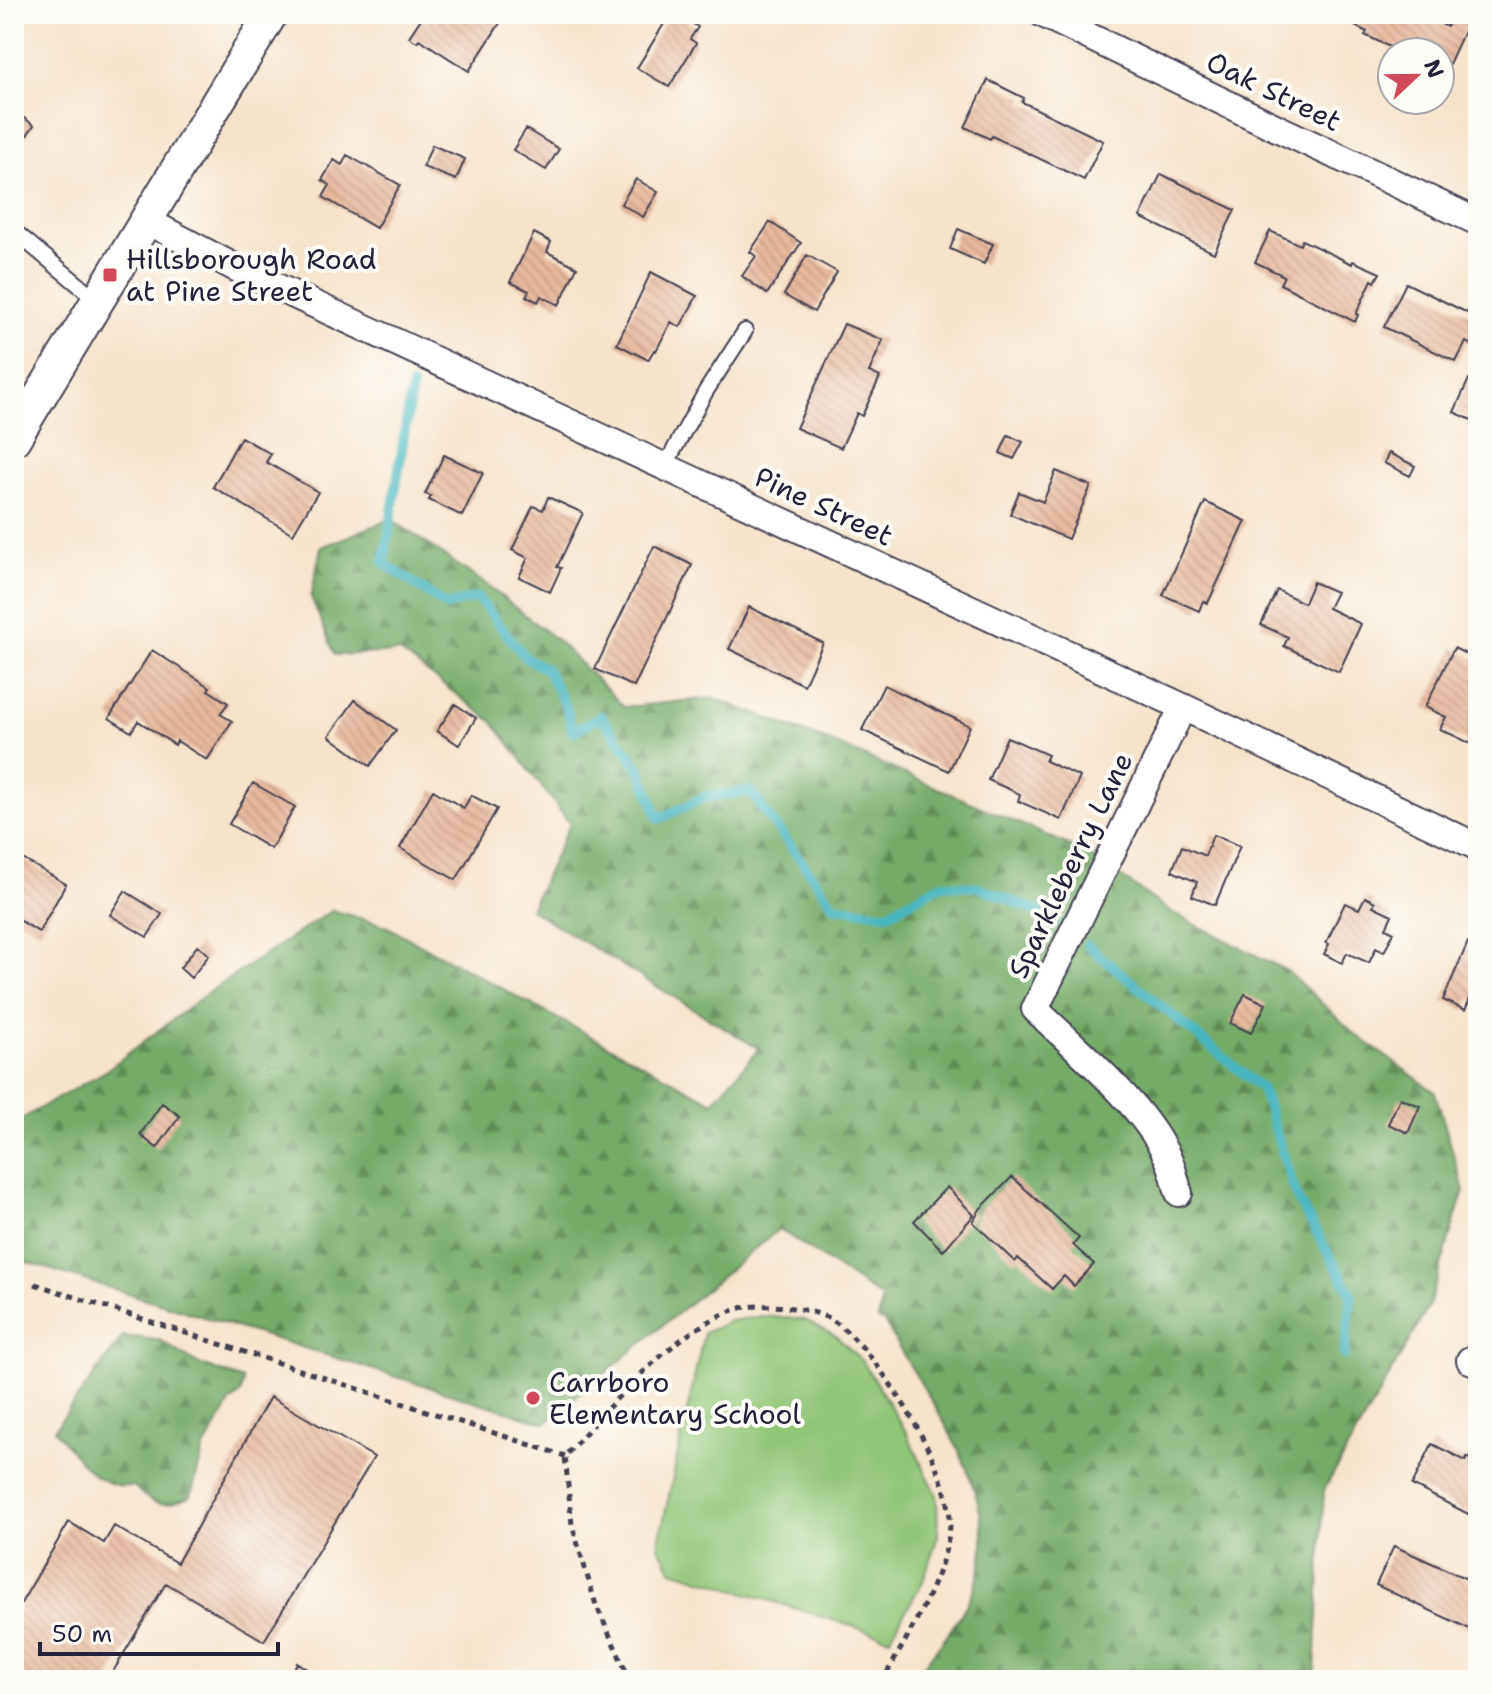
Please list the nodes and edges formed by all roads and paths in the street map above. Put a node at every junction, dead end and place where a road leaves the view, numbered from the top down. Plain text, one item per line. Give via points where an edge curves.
1 (271, 14) edge
2 (1043, 14) edge
3 (145, 220) junction
4 (1478, 222) edge
5 (14, 231) edge
6 (97, 300) junction
7 (745, 331) dead end
8 (14, 439) edge
9 (664, 468) junction
10 (1183, 707) junction
11 (1478, 846) edge
12 (1179, 1193) dead end
13 (35, 1284) dead end
14 (565, 1456) junction
15 (632, 1680) edge
16 (883, 1680) edge

1 - 3 street
2 - 4 street, Oak Street
3 - 6 street
3 - 9 street, Pine Street via 236,268
5 - 6 lane
6 - 8 street
7 - 9 lane
9 - 10 street, Pine Street
10 - 11 street, Pine Street
10 - 12 street, Sparkleberry Lane via 1035,1009 1148,1125 1170,1162
13 - 14 path
14 - 15 path via 580,1552 596,1605
14 - 16 path via 629,1386 697,1328 737,1308 804,1309 834,1321 894,1389 940,1476 950,1521 945,1559

